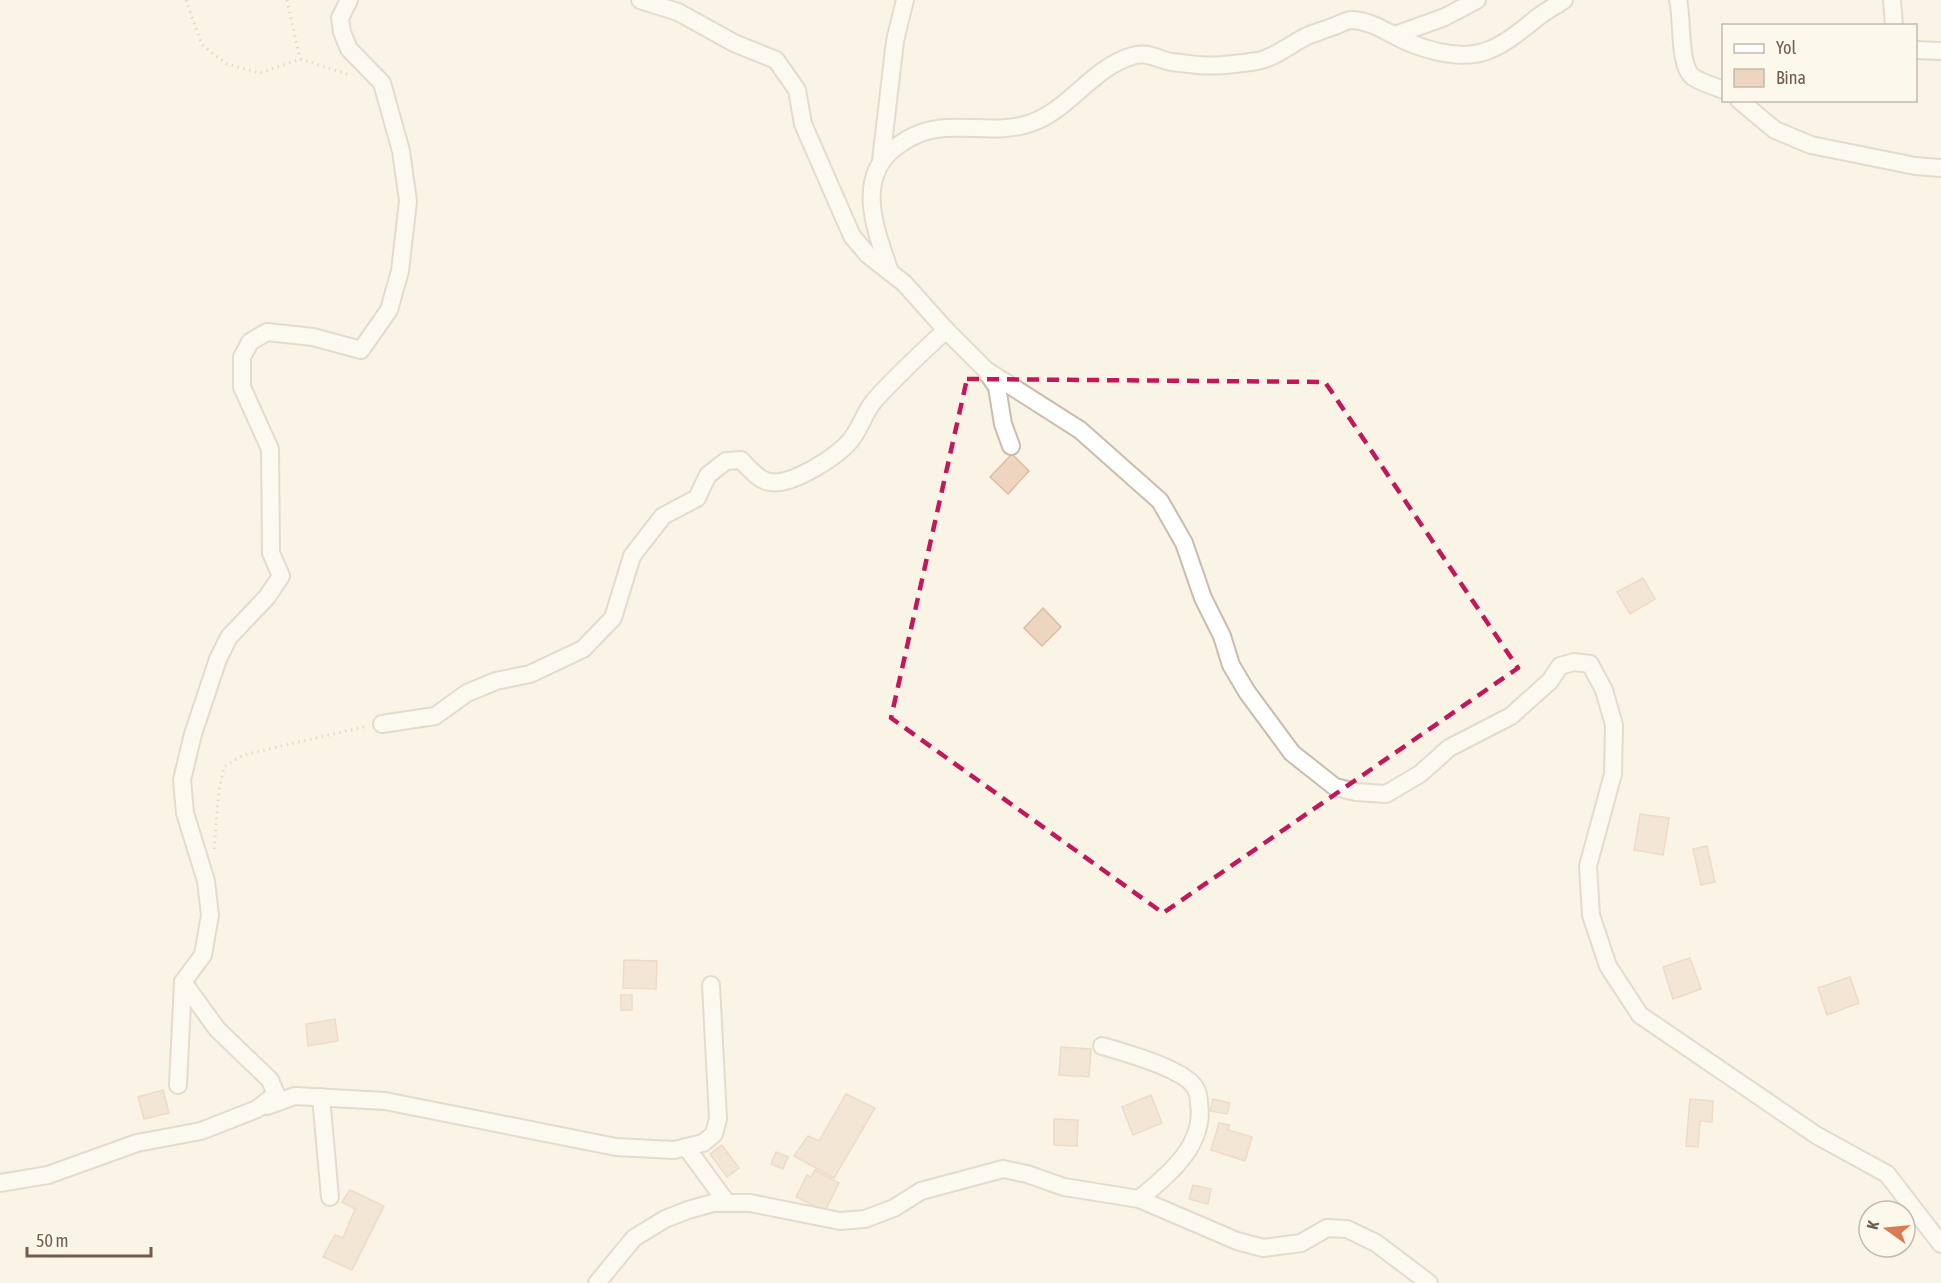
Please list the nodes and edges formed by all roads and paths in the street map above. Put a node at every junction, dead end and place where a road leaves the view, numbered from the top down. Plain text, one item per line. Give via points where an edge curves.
1 (186, 0) edge
2 (287, 0) edge
3 (349, 0) edge
4 (640, 0) edge
5 (905, 0) edge
6 (1477, 0) edge
7 (1564, 0) edge
8 (1678, 0) edge
9 (1892, 0) edge
10 (1894, 24) edge
11 (1395, 34) junction
12 (1917, 50) edge
13 (1941, 51) edge
14 (300, 59) junction
15 (351, 75) dead end
16 (1722, 89) edge
17 (1741, 102) edge
18 (882, 161) junction
19 (1941, 168) edge
20 (891, 272) junction
21 (946, 330) junction
22 (986, 370) junction
23 (1011, 446) dead end
24 (382, 724) joint
25 (204, 875) junction
26 (183, 982) junction
27 (711, 985) dead end
28 (1102, 1046) dead end
29 (178, 1085) dead end
30 (321, 1097) junction
31 (257, 1109) junction
32 (686, 1147) junction
33 (0, 1183) edge
34 (330, 1197) dead end
35 (1139, 1199) junction
36 (728, 1203) junction
37 (1941, 1244) edge
38 (597, 1283) edge
39 (1430, 1283) edge

1 - 14 path via 202,45 227,64 260,73
2 - 14 path
3 - 25 street via 340,18 342,32 349,49 382,82 401,151 408,201 400,271 389,310 361,350 314,337 267,332 250,342 242,357 242,387 270,449 271,553 281,576 229,637 193,734 182,780 185,813
4 - 20 street via 678,12 734,43 776,60 797,90 803,124 852,236 868,255
5 - 18 street via 895,41
6 - 11 street via 1445,17
7 - 11 street via 1488,51 1449,54 1426,49
8 - 16 street via 1685,65 1692,76
9 - 10 street
11 - 18 street via 1372,23 1349,20 1309,35 1260,61 1201,65 1169,62 1144,53 1131,56 1113,64 1050,114 1032,123 994,130 945,128 920,133 903,141
12 - 13 street
14 - 15 path
17 - 19 street via 1775,130 1811,145
18 - 20 street via 872,189 872,211
20 - 21 street
21 - 22 street
21 - 24 street via 872,403 852,440 819,466 782,482 769,483 741,460 726,461 708,475 697,498 663,516 632,556 613,618 583,649 530,674 496,681 467,693 435,716
22 - 23 street via 998,387 1003,424
22 - 37 street via 1080,430 1160,501 1184,543 1231,665 1247,693 1292,753 1335,787 1386,794 1420,774 1449,748 1511,716 1550,681 1560,666 1574,662 1590,664 1604,690 1614,725 1614,774 1588,866 1591,915 1608,966 1640,1015 1816,1136 1887,1174
24 - 25 path via 243,755 224,767 213,854 209,872
25 - 26 street via 210,915 202,955
26 - 29 street
26 - 31 street via 217,1029 270,1080 276,1094
27 - 32 street via 718,1119 714,1134 703,1143
28 - 35 street via 1162,1066 1193,1084 1198,1096 1201,1118 1192,1144 1167,1176
30 - 31 street via 295,1096
30 - 32 street via 385,1101 616,1147
30 - 34 street
31 - 33 street via 201,1131 137,1143 48,1175
32 - 36 street
35 - 36 street via 1064,1186 1003,1169 921,1191 894,1208 865,1219 840,1221 750,1203
35 - 39 street via 1237,1241 1263,1248 1301,1243 1327,1228 1347,1229 1376,1243
36 - 38 street via 688,1210 642,1233

